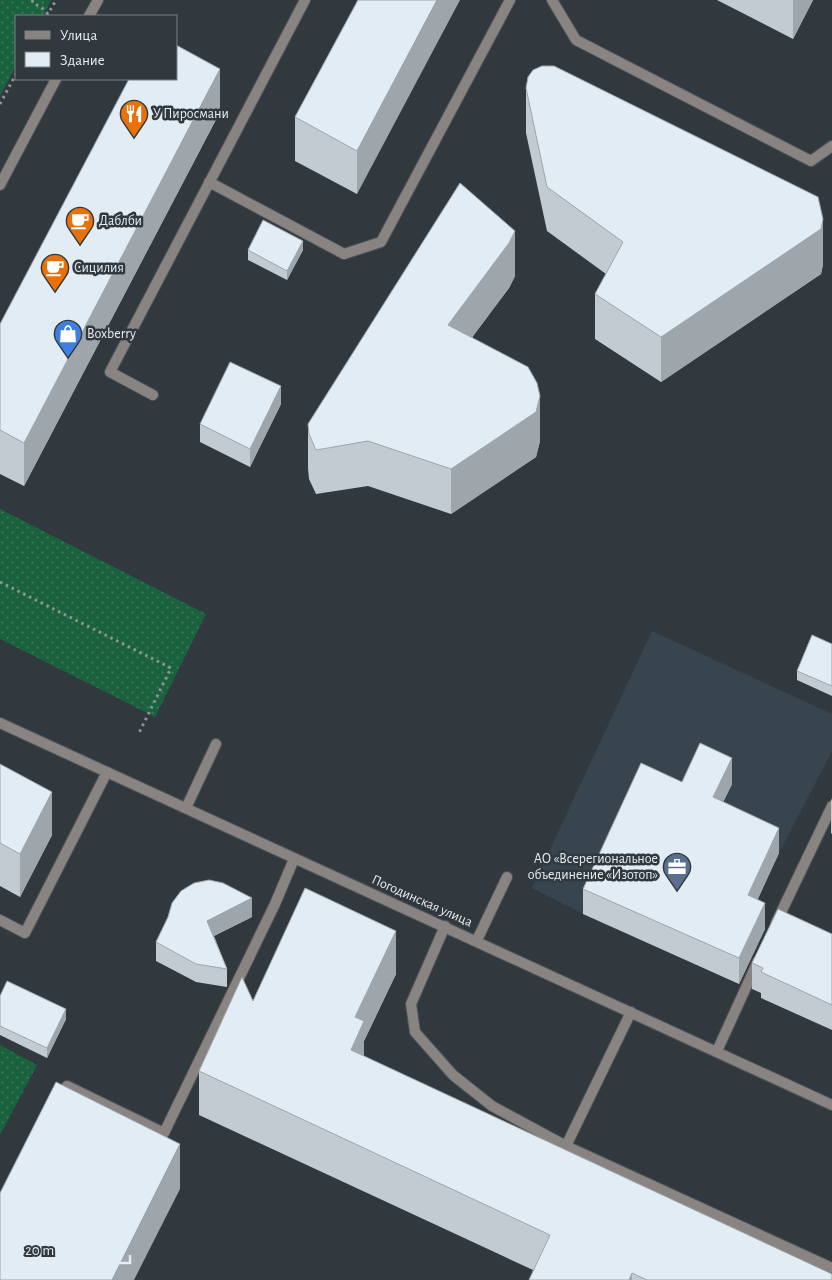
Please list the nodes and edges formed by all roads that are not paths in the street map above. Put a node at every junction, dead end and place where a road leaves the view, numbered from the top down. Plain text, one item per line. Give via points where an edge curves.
1 (98, 0) edge
2 (305, 0) edge
3 (510, 0) edge
4 (552, 0) edge
5 (90, 15) edge
6 (55, 80) edge
7 (832, 146) edge
8 (210, 182) junction
9 (0, 185) edge
10 (153, 395) dead end
11 (0, 723) edge
12 (216, 744) dead end
13 (108, 772) junction
14 (832, 806) edge
15 (186, 808) junction
16 (294, 859) junction
17 (507, 877) dead end
18 (0, 920) edge
19 (445, 926) junction
20 (773, 928) edge
21 (477, 940) junction
22 (761, 954) edge
23 (631, 1012) junction
24 (717, 1052) junction
25 (59, 1103) edge
26 (832, 1105) edge
27 (566, 1146) junction
28 (832, 1268) edge

1 - 5 street
2 - 8 street
3 - 8 street via 381,242 344,254
4 - 7 street via 576,40 812,161
6 - 9 street
8 - 10 street via 110,372
11 - 13 street, Погодинская улица
12 - 15 street
13 - 15 street, Погодинская улица
13 - 18 street via 25,933
14 - 20 street
15 - 16 street, Погодинская улица
16 - 19 street, Погодинская улица
16 - 25 street via 164,1133 67,1086
17 - 21 street
19 - 21 street, Погодинская улица
19 - 27 street via 411,1004 415,1032 453,1075 492,1106
21 - 23 street, Погодинская улица
22 - 24 street
23 - 24 street, Погодинская улица
23 - 27 street
24 - 26 street, Погодинская улица
27 - 28 street

